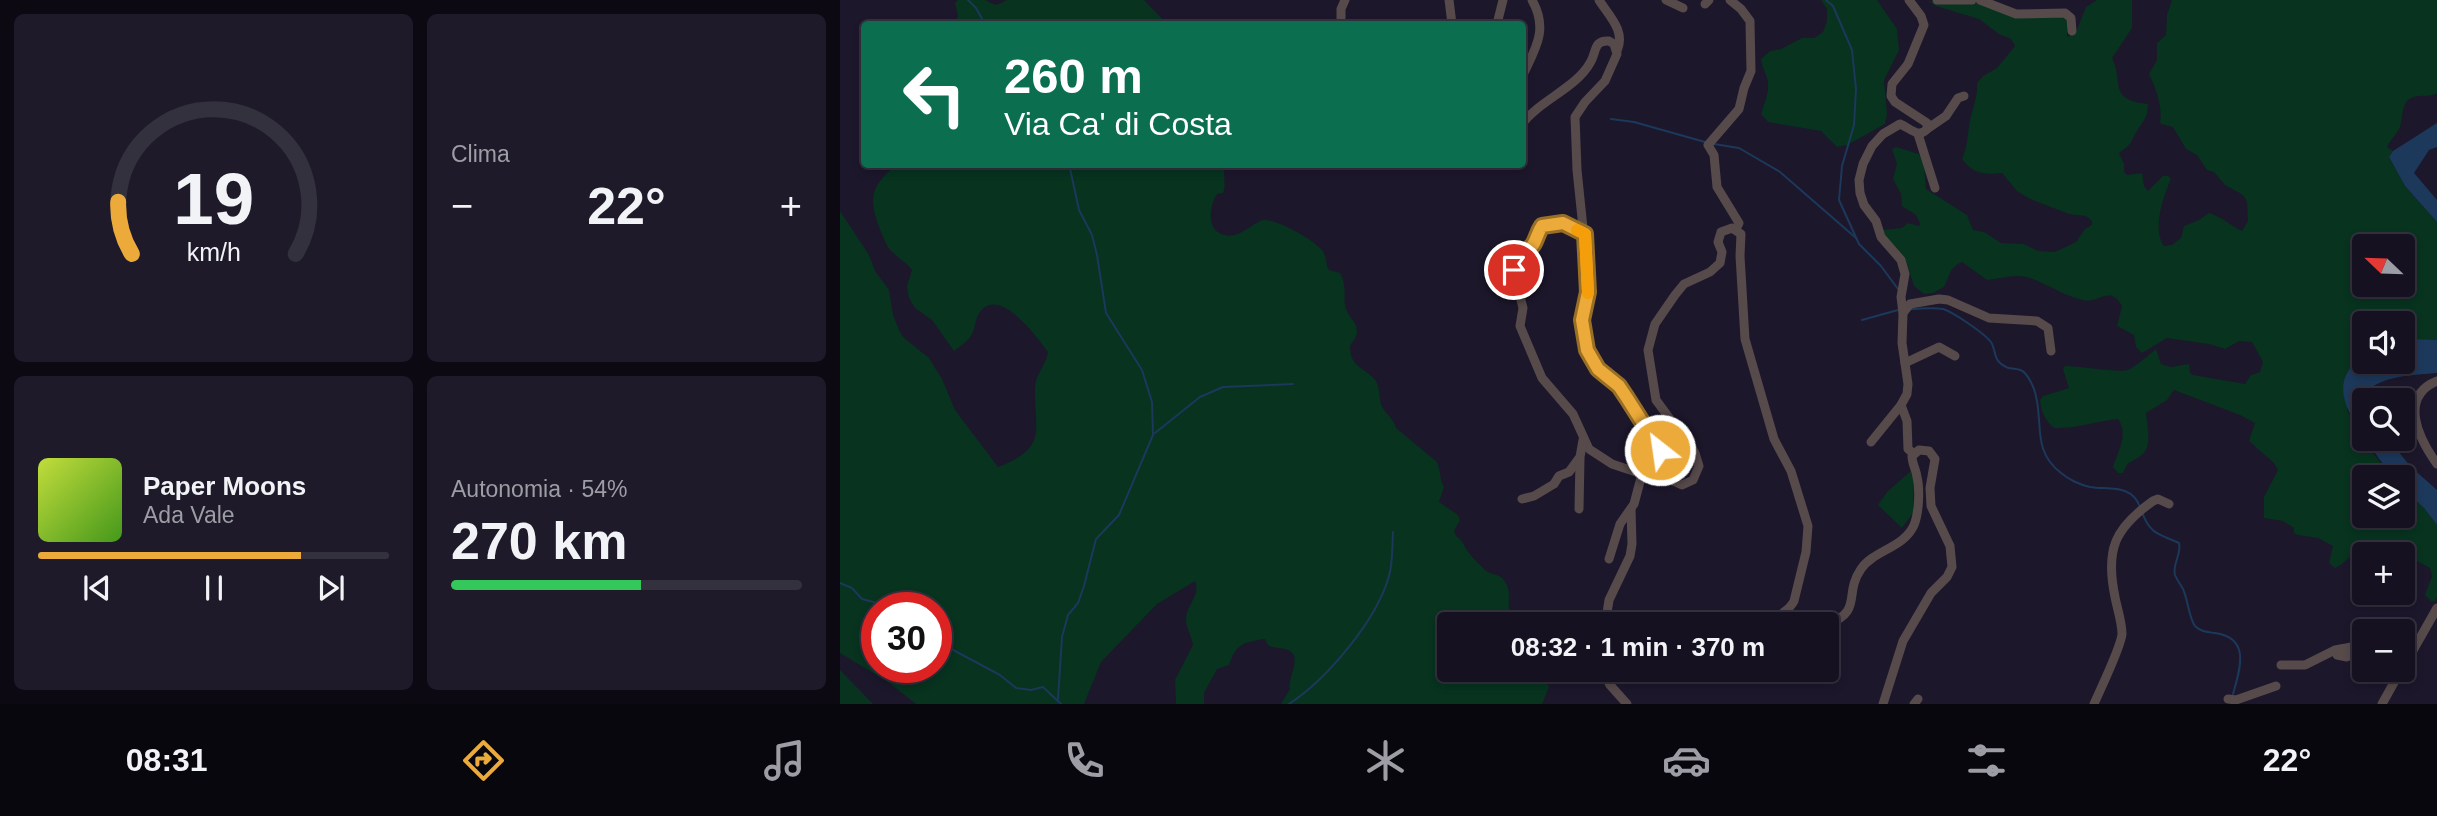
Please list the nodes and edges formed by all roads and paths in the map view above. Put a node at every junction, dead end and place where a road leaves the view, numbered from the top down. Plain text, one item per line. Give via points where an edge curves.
1 (1345, 0) edge
2 (1449, 0) edge
3 (1503, 0) edge
4 (1532, 0) edge
5 (1599, 0) edge
6 (1666, 0) edge
7 (1730, 0) edge
8 (1909, 0) edge
9 (1937, 0) edge
10 (1972, 0) edge
11 (1980, 0) edge
12 (1683, 8) dead end
13 (1341, 21) edge
14 (1452, 21) edge
15 (1498, 21) edge
16 (2073, 32) dead end
17 (1617, 51) junction
18 (1526, 68) edge
19 (1964, 96) dead end
20 (1526, 120) edge
21 (1923, 132) junction
22 (1935, 188) dead end
23 (1736, 229) junction
24 (1585, 234) junction
25 (1905, 307) junction
26 (2051, 351) dead end
27 (1955, 356) dead end
28 (1905, 363) junction
29 (2437, 382) edge
30 (1901, 405) junction
31 (1584, 438) junction
32 (1871, 442) dead end
33 (1913, 453) junction
34 (1580, 457) junction
35 (2437, 464) edge
36 (1522, 499) dead end
37 (2169, 504) dead end
38 (1578, 509) dead end
39 (1631, 509) junction
40 (1609, 559) dead end
41 (2437, 608) edge
42 (1607, 612) edge
43 (1784, 612) edge
44 (1839, 618) edge
45 (2352, 646) edge
46 (2415, 646) edge
47 (2352, 652) edge
48 (2337, 655) dead end
49 (2281, 665) dead end
50 (1608, 682) edge
51 (2395, 682) edge
52 (2276, 686) dead end
53 (2237, 700) edge
54 (1627, 704) edge
55 (1882, 704) edge
56 (2094, 704) edge
57 (2382, 704) edge

1 - 13 street
2 - 14 street
3 - 15 street
4 - 18 street via 1541,35
5 - 17 street via 1619,29
6 - 12 street
7 - 23 street via 1749,21 1751,71 1739,109 1709,145 1717,187 1735,214
8 - 21 street via 1924,26 1908,64 1892,84 1891,96 1927,123
9 - 10 street
11 - 16 street via 2016,14 2066,12
17 - 20 street via 1612,42 1600,42 1583,73
17 - 24 street via 1605,82 1575,117
19 - 21 street
21 - 22 street
21 - 25 street via 1900,124 1883,134 1866,156 1859,180 1864,205 1900,260
23 - 24 street via 1726,229 1720,235 1719,265 1690,280 1675,295 1656,324 1648,350 1657,400 1698,458 1693,480 1682,485 1665,472 1658,446 1641,418 1587,350 1582,320 1588,292
23 - 43 street via 1743,238 1745,339 1773,439 1791,471 1808,526 1807,552 1794,601
24 - 31 street via 1563,223 1544,225 1514,272 1522,308 1520,326 1542,378 1573,414
25 - 26 street via 1939,299 1989,318 2037,321 2048,328
25 - 28 street
27 - 28 street via 1939,347
28 - 30 street via 1908,389
29 - 35 street via 2421,392 2414,416
30 - 32 street
30 - 33 street via 1908,449
31 - 34 street
31 - 39 street via 1589,449 1606,461 1641,472
33 - 44 street via 1918,481 1912,528 1896,545 1866,562 1856,576 1850,610
33 - 55 street via 1924,450 1934,456 1931,506 1950,546 1952,567 1903,641
34 - 36 street via 1551,486
34 - 38 street
37 - 56 street via 2154,501 2120,529 2112,584 2122,635
39 - 40 street via 1620,524
39 - 42 street via 1630,556
41 - 46 street
45 - 49 street via 2305,665
47 - 48 street via 2347,657
50 - 54 street
51 - 57 street
52 - 53 street

